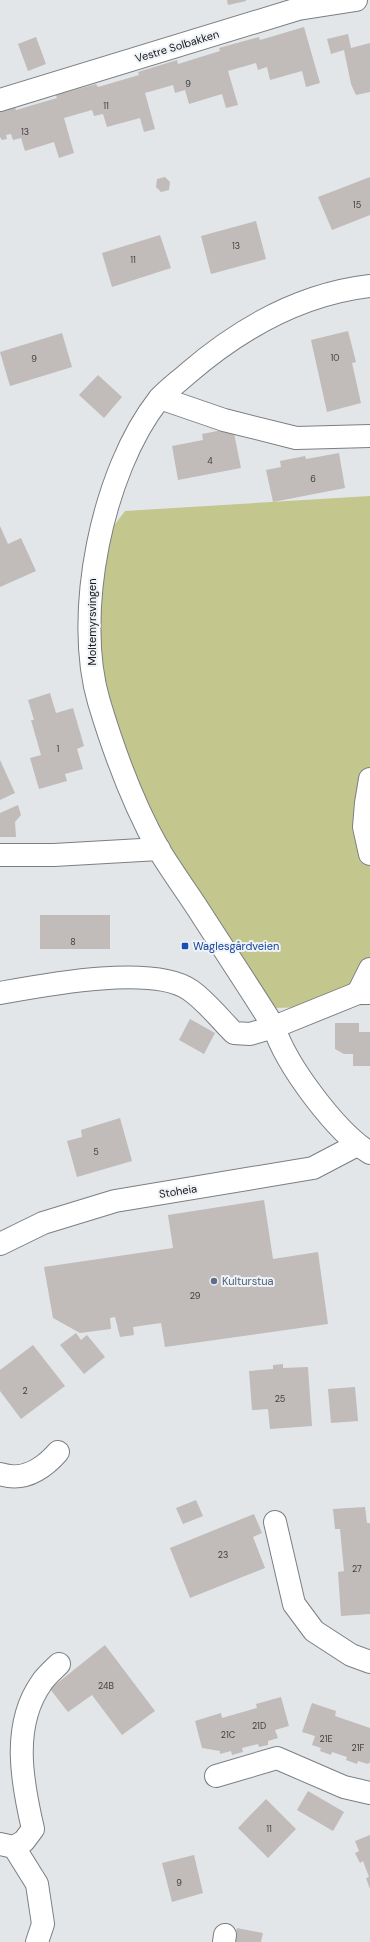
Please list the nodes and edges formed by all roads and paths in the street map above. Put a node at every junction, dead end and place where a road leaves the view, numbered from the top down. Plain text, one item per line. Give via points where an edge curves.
1 (356, 0) edge
2 (362, 0) edge
3 (370, 1) edge
4 (0, 100) edge
5 (370, 286) edge
6 (160, 398) junction
7 (370, 436) edge
8 (370, 779) edge
9 (159, 849) junction
10 (370, 854) edge
11 (0, 855) edge
12 (370, 969) edge
13 (0, 993) edge
14 (364, 993) edge
15 (274, 1027) junction
16 (364, 1149) edge
17 (0, 1244) edge
18 (58, 1452) dead end
19 (0, 1474) edge
20 (275, 1522) dead end
21 (370, 1662) edge
22 (59, 1664) dead end
23 (216, 1776) dead end
24 (370, 1793) edge
25 (7, 1846) edge
26 (37, 1942) edge

1 - 4 street, Vestre Solbakken via 298,9
2 - 3 street
5 - 6 street, Moltemyrsvingen via 344,289 299,303 259,322 212,353
6 - 7 street via 224,420 296,438
6 - 9 street, Moltemyrsvingen via 140,428 117,477 96,551 90,589 91,667 99,701 125,777
8 - 10 street via 364,827
9 - 11 street via 54,855
9 - 15 street
12 - 14 street
13 - 15 street via 66,981 154,977 170,980 190,990 234,1033 250,1034
14 - 15 street
15 - 16 street via 278,1040 310,1092
16 - 17 street, Stoheia via 313,1168 115,1201 43,1223
18 - 19 street via 44,1467 22,1476
20 - 21 street via 294,1604 314,1631 351,1655
22 - 25 street via 41,1683 28,1710 21,1744 23,1779 33,1829 24,1841
23 - 24 street via 277,1758 344,1787
25 - 26 street via 37,1884 43,1924

